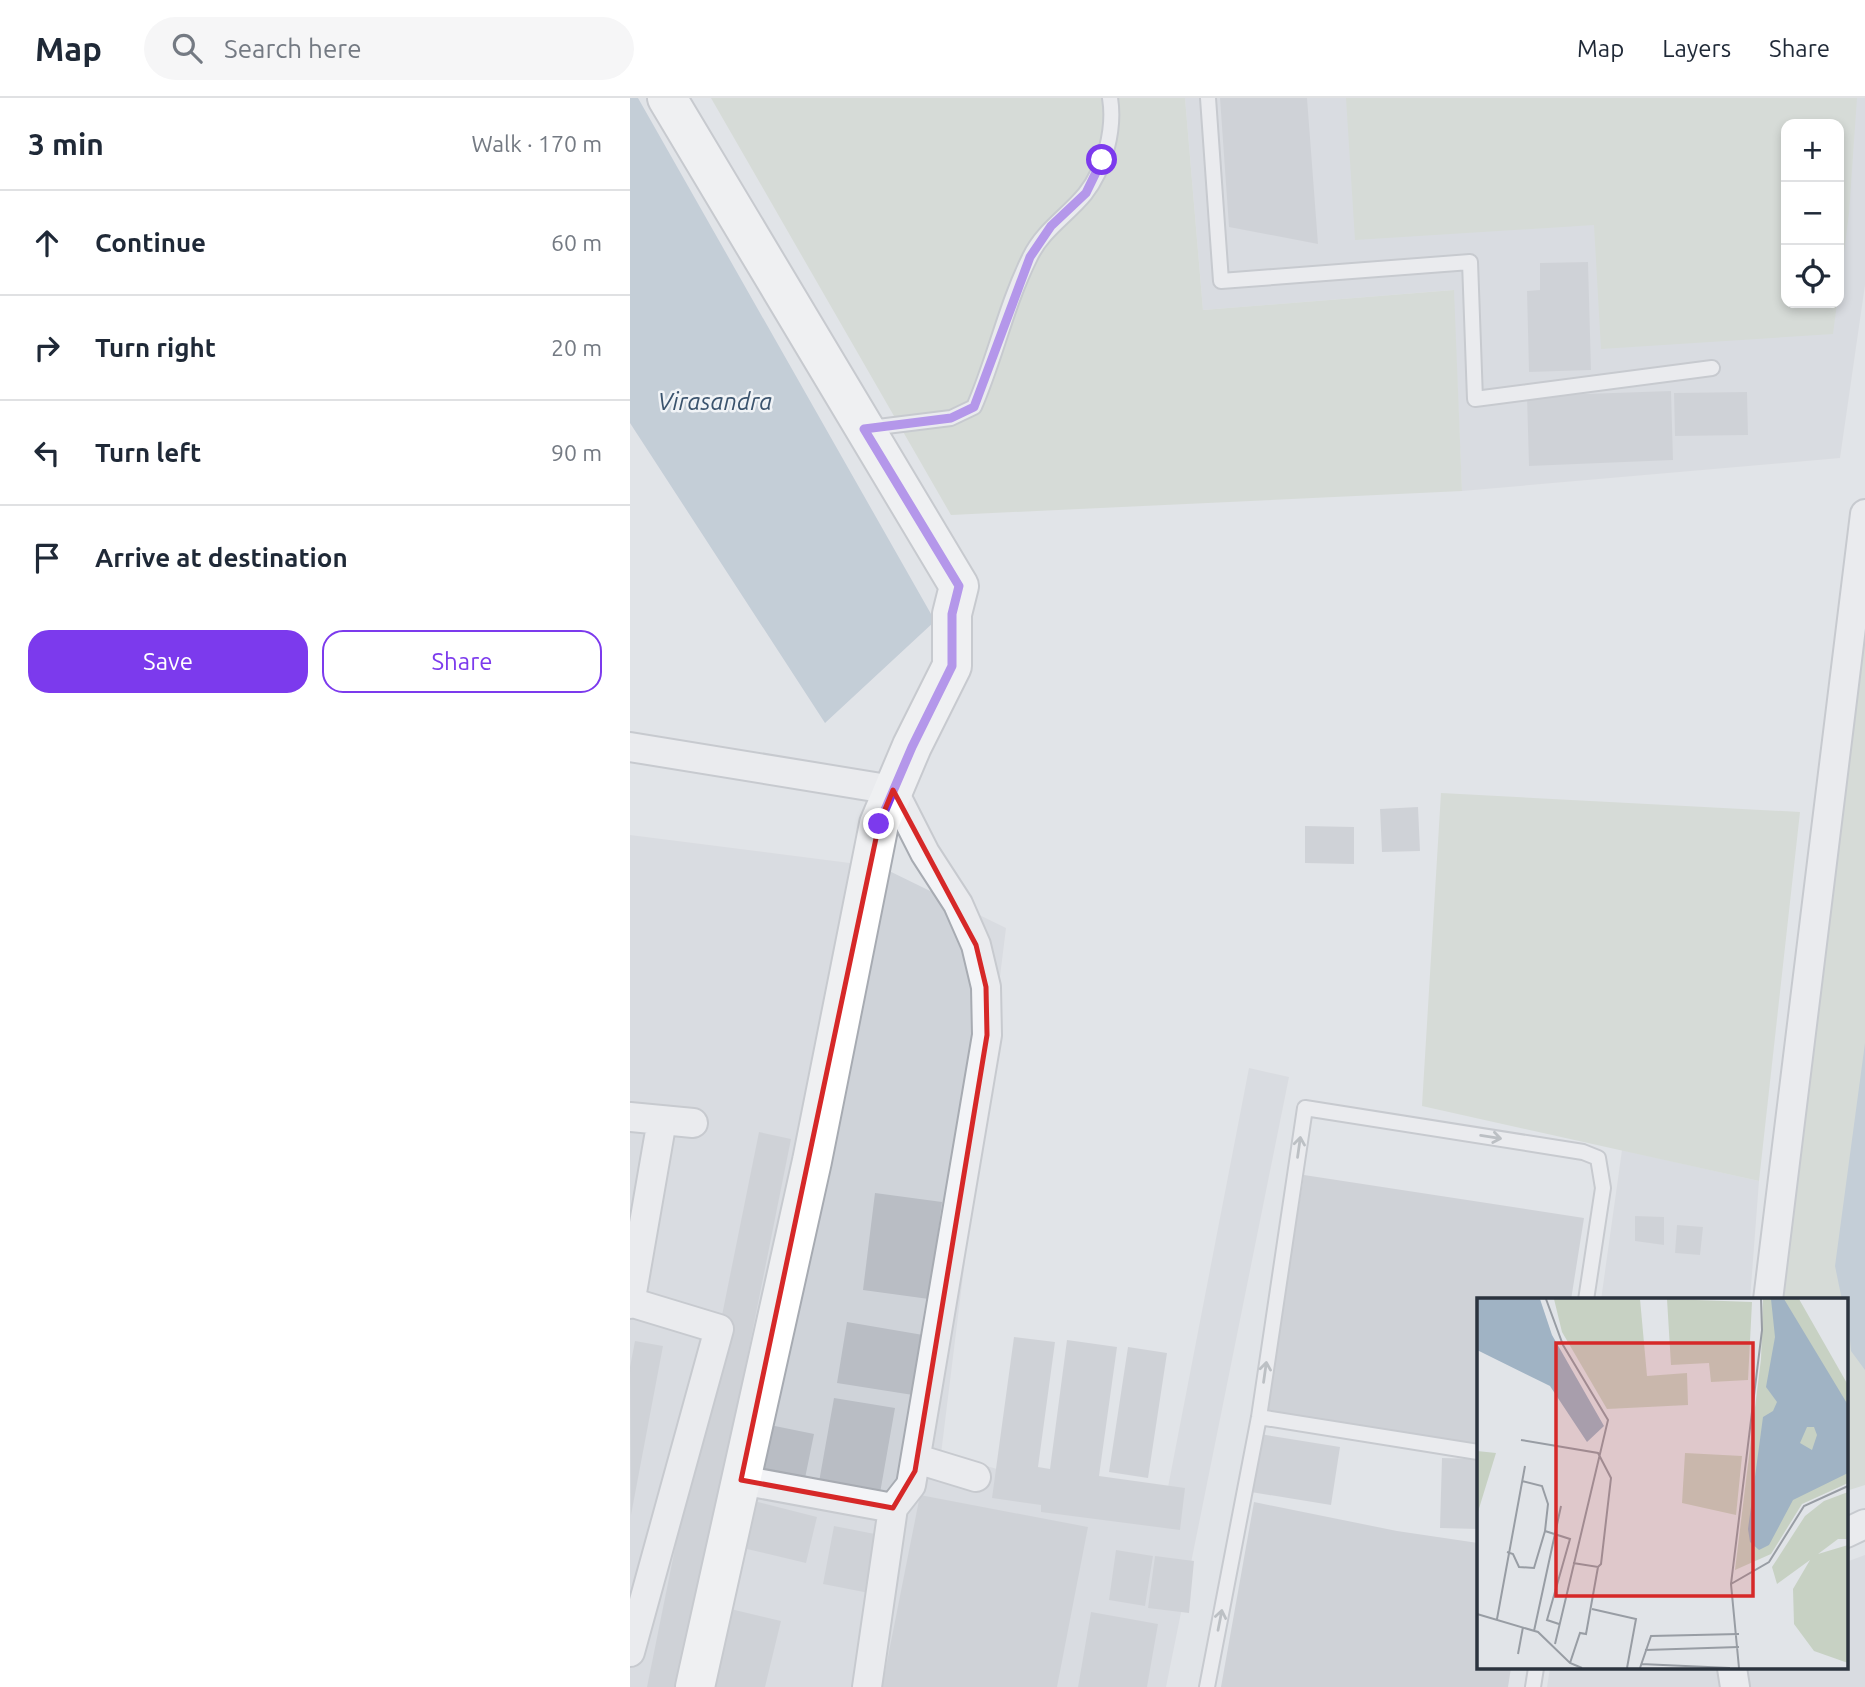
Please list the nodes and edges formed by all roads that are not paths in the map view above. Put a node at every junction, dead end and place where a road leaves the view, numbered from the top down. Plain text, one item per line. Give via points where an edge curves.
1 (667, 98) edge
2 (1111, 98) edge
3 (1208, 98) edge
4 (1712, 368) dead end
5 (864, 429) junction
6 (1865, 514) edge
7 (630, 747) edge
8 (893, 790) junction
9 (630, 1117) edge
10 (662, 1120) junction
11 (694, 1123) dead end
12 (1586, 1298) edge
13 (1768, 1298) edge
14 (630, 1303) edge
15 (1259, 1417) junction
16 (1477, 1452) edge
17 (917, 1459) junction
18 (976, 1477) dead end
19 (741, 1480) junction
20 (893, 1508) junction
21 (1865, 1524) edge
22 (1848, 1532) edge
23 (630, 1652) edge
24 (695, 1687) edge
25 (867, 1687) edge
26 (1207, 1687) edge

1 - 5 street
2 - 5 lane via 1113,116 1102,160 1086,193 1051,226 1030,257 974,407 951,418
3 - 4 lane via 1221,281 1470,262 1475,398
5 - 8 street via 959,586 952,614 952,666
6 - 13 street
7 - 8 street
8 - 17 street via 958,904 976,945 986,987 987,1035
8 - 19 street via 879,824 812,1161
9 - 10 street
10 - 11 street
10 - 14 street
15 -> 12 lane via 1305,1108 1598,1158 1602,1188
14 - 23 street via 719,1329
15 - 16 lane
26 -> 15 lane
17 - 18 street
17 - 20 street via 911,1485
19 - 20 street
19 - 24 street
20 - 25 street
21 - 22 street

